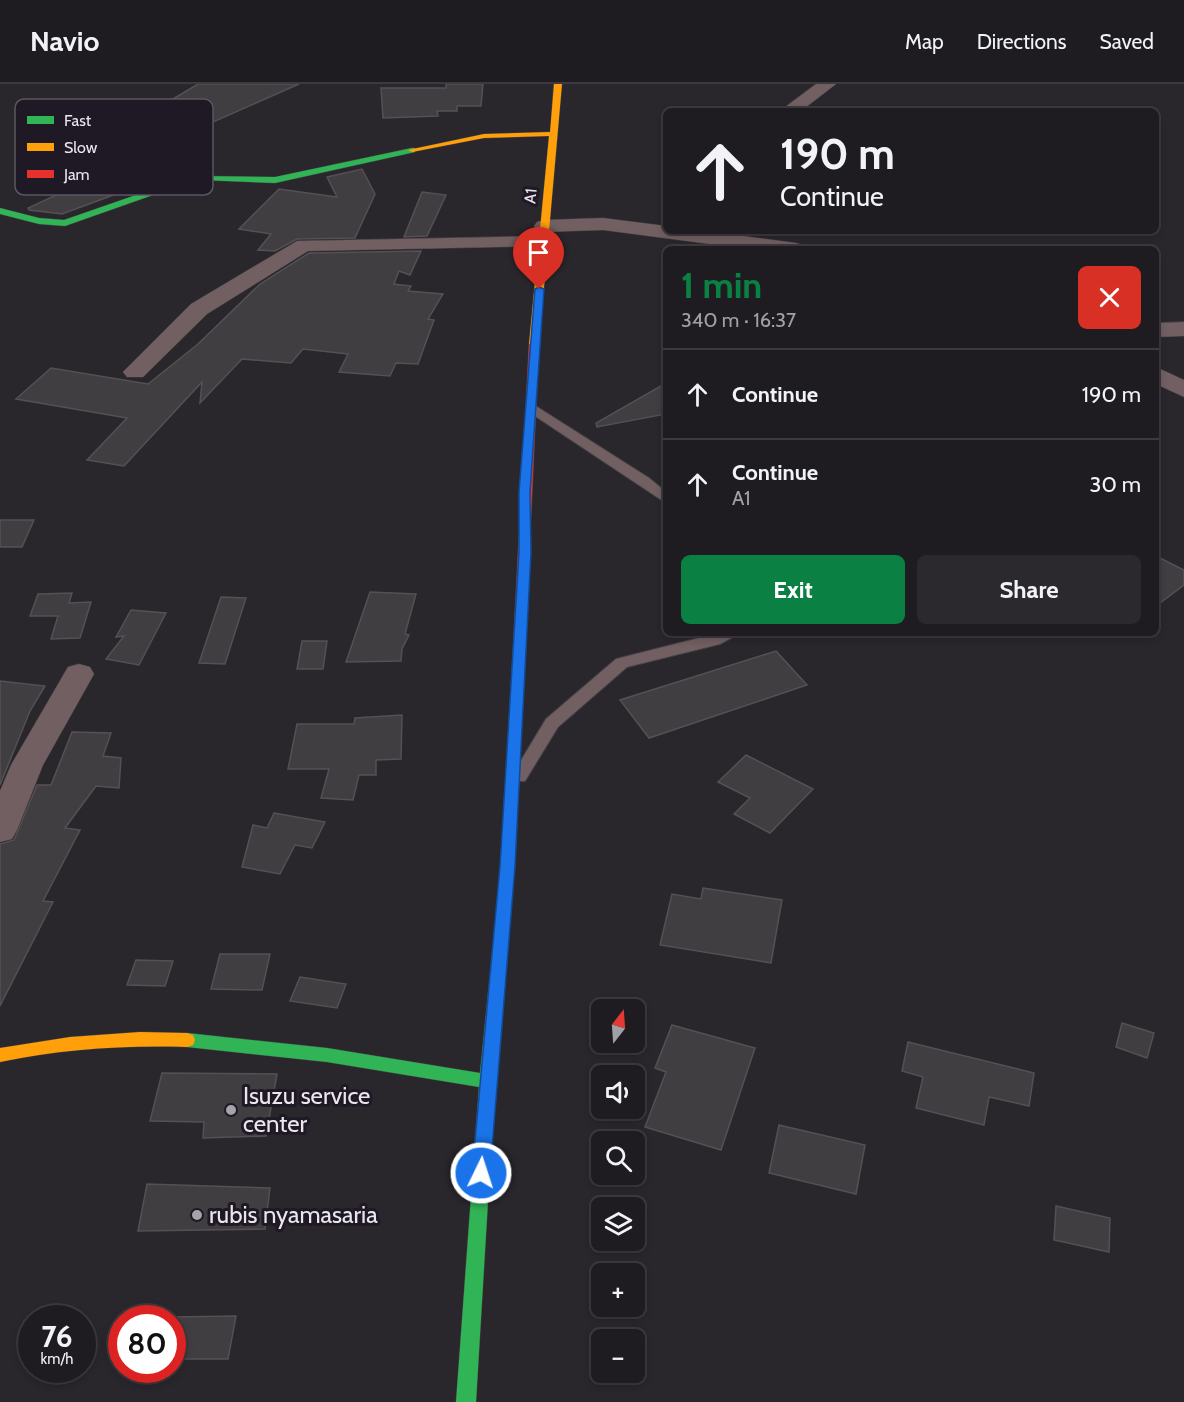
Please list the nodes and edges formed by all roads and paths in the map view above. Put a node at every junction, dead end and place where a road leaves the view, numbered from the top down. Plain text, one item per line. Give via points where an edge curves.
1 (558, 84) edge
2 (827, 84) edge
3 (793, 108) edge
4 (552, 134) junction
5 (213, 178) edge
6 (145, 195) edge
7 (0, 211) edge
8 (663, 229) edge
9 (543, 234) junction
10 (716, 234) edge
11 (761, 238) edge
12 (786, 246) edge
13 (1184, 329) edge
14 (1159, 330) edge
15 (135, 372) dead end
16 (1159, 376) edge
17 (1184, 390) edge
18 (531, 407) junction
19 (663, 497) edge
20 (726, 636) edge
21 (79, 674) dead end
22 (511, 790) junction
23 (0, 830) edge
24 (0, 1055) edge
25 (487, 1082) junction
26 (466, 1402) edge

1 - 4 main road, A1 / A1
2 - 3 street
4 - 5 main road via 462,139 274,180
4 - 9 main road, A1 / A1
6 - 7 main road via 65,223
8 - 9 street via 603,224
9 - 15 street via 304,245 199,309
9 - 18 main road, A1 / A1
10 - 11 street
11 - 12 street
13 - 14 street
16 - 17 street
18 - 19 lane
18 - 22 main road, A1 / A1
20 - 22 lane via 622,663 552,723
21 - 23 street via 27,765
22 - 25 main road, A1 via 508,866
24 - 25 main road via 57,1043 165,1039 250,1045
25 - 26 main road, A1

